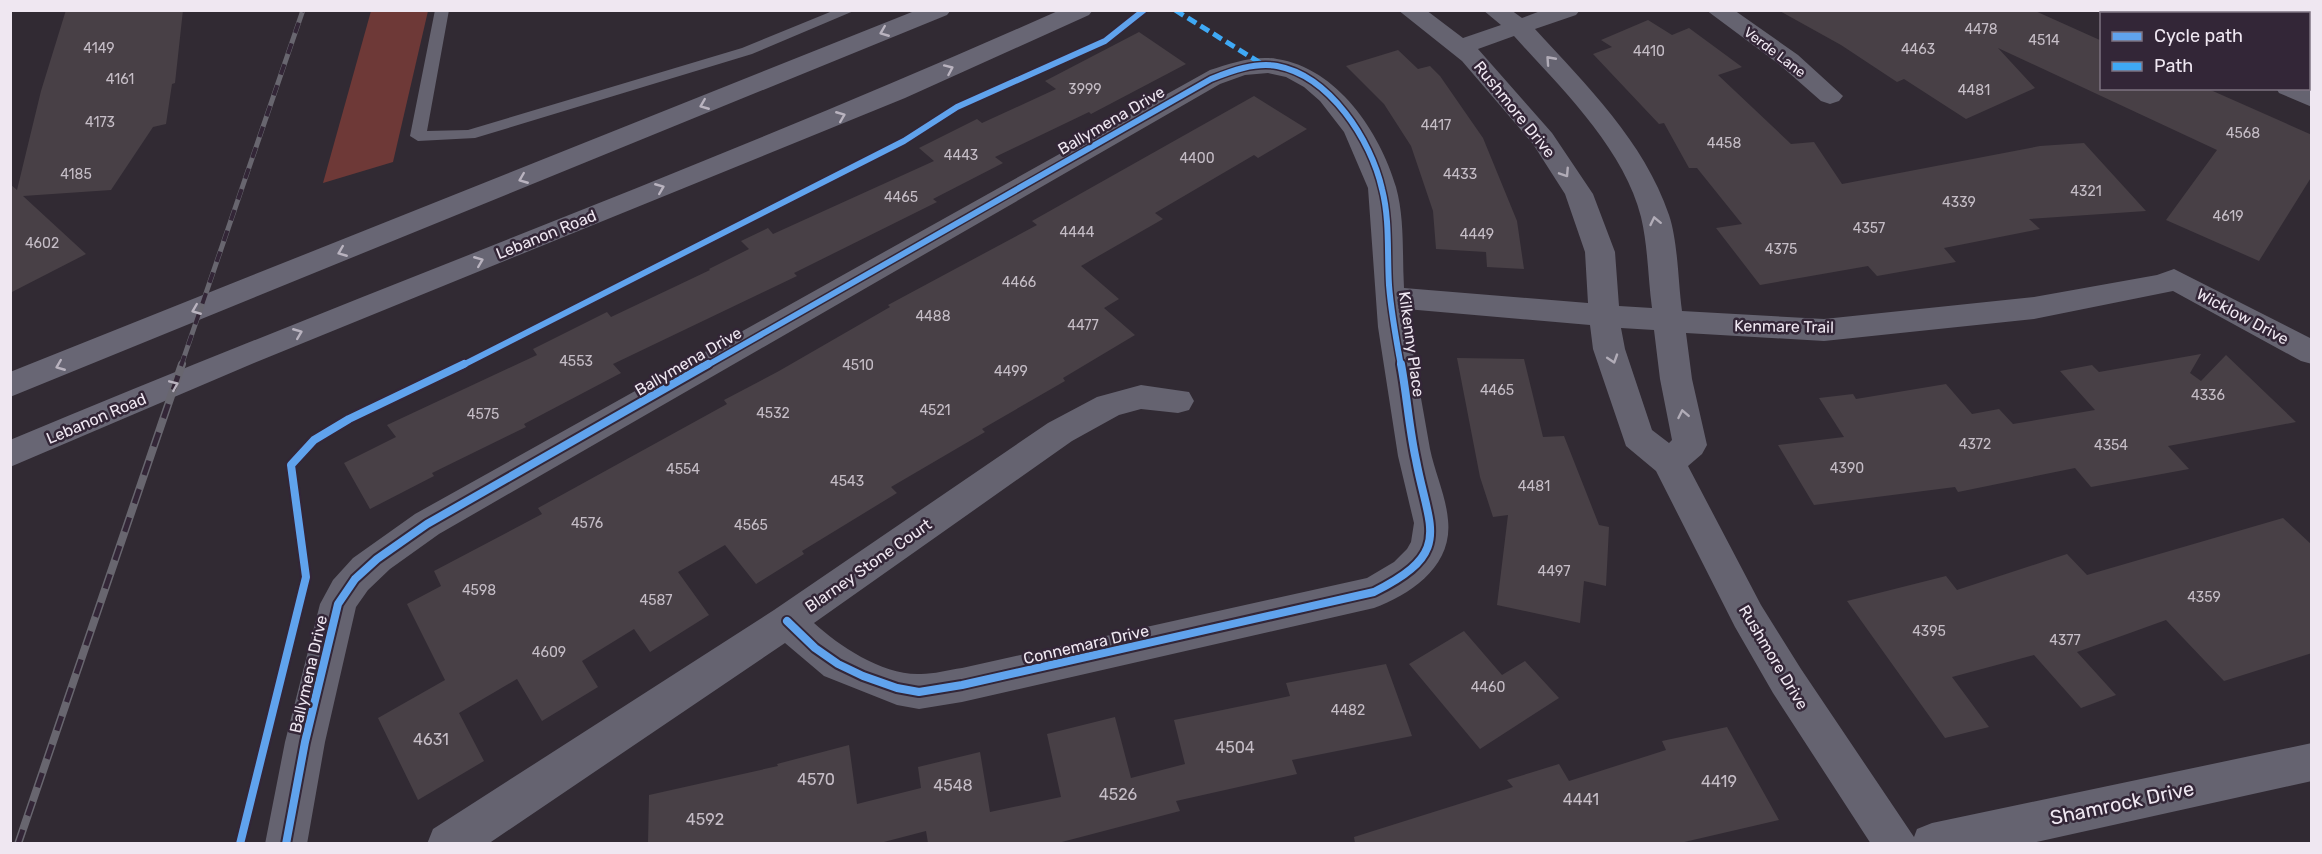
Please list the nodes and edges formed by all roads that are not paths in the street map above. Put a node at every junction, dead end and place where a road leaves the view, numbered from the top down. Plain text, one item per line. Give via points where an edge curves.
1 (442, 10) edge
2 (849, 10) edge
3 (939, 10) edge
4 (1081, 10) edge
5 (1410, 10) edge
6 (1495, 10) edge
7 (1568, 10) edge
8 (1718, 10) edge
9 (1519, 27) junction
10 (1460, 47) junction
11 (1289, 69) joint
12 (2292, 90) edge
13 (1830, 96) dead end
14 (2312, 99) edge
15 (2174, 279) joint
16 (1390, 297) junction
17 (1604, 314) junction
18 (1671, 321) junction
19 (2312, 353) edge
20 (10, 385) edge
21 (1178, 401) dead end
22 (10, 454) edge
23 (1670, 462) junction
24 (1405, 578) joint
25 (787, 621) junction
26 (2312, 762) edge
27 (286, 843) edge
28 (448, 843) edge
29 (1896, 843) edge
30 (1932, 843) edge

1 - 2 lane via 418,136 469,135 747,51
3 -> 20 main road
22 -> 4 main road, Lebanon Road via 243,355 896,93
5 - 10 street, Rushmore Drive
6 - 9 street
7 - 9 street
8 - 13 street, Verde Lane via 1789,60
9 - 10 street
18 -> 9 street via 1655,216 1631,161 1594,109
10 -> 17 street, Rushmore Drive via 1543,139 1579,194 1600,252
11 - 16 street, Kilkenny Place via 1335,103 1367,148 1379,178 1386,215
11 - 27 street, Ballymena Drive via 1265,65 1232,70 1188,91 393,546 348,586 338,604
12 - 14 street
15 - 18 street, Kenmare Trail via 2034,308 1824,330
15 - 19 street, Wicklow Drive
16 - 17 street, Kenmare Trail
16 - 24 street, Kilkenny Place via 1417,467 1430,512 1429,541
17 - 18 street, Kenmare Trail
17 -> 23 street, Rushmore Drive via 1610,349 1638,437
23 -> 18 street via 1690,445 1676,379
21 - 25 street, Blarney Stone Court via 1141,397 1108,406 1082,419
23 - 29 street, Rushmore Drive via 1754,626
24 - 25 street, Connemara Drive via 1351,597 974,683 919,692 897,688 838,664
25 - 28 street, Blarney Stone Court
26 - 30 street, Shamrock Drive

